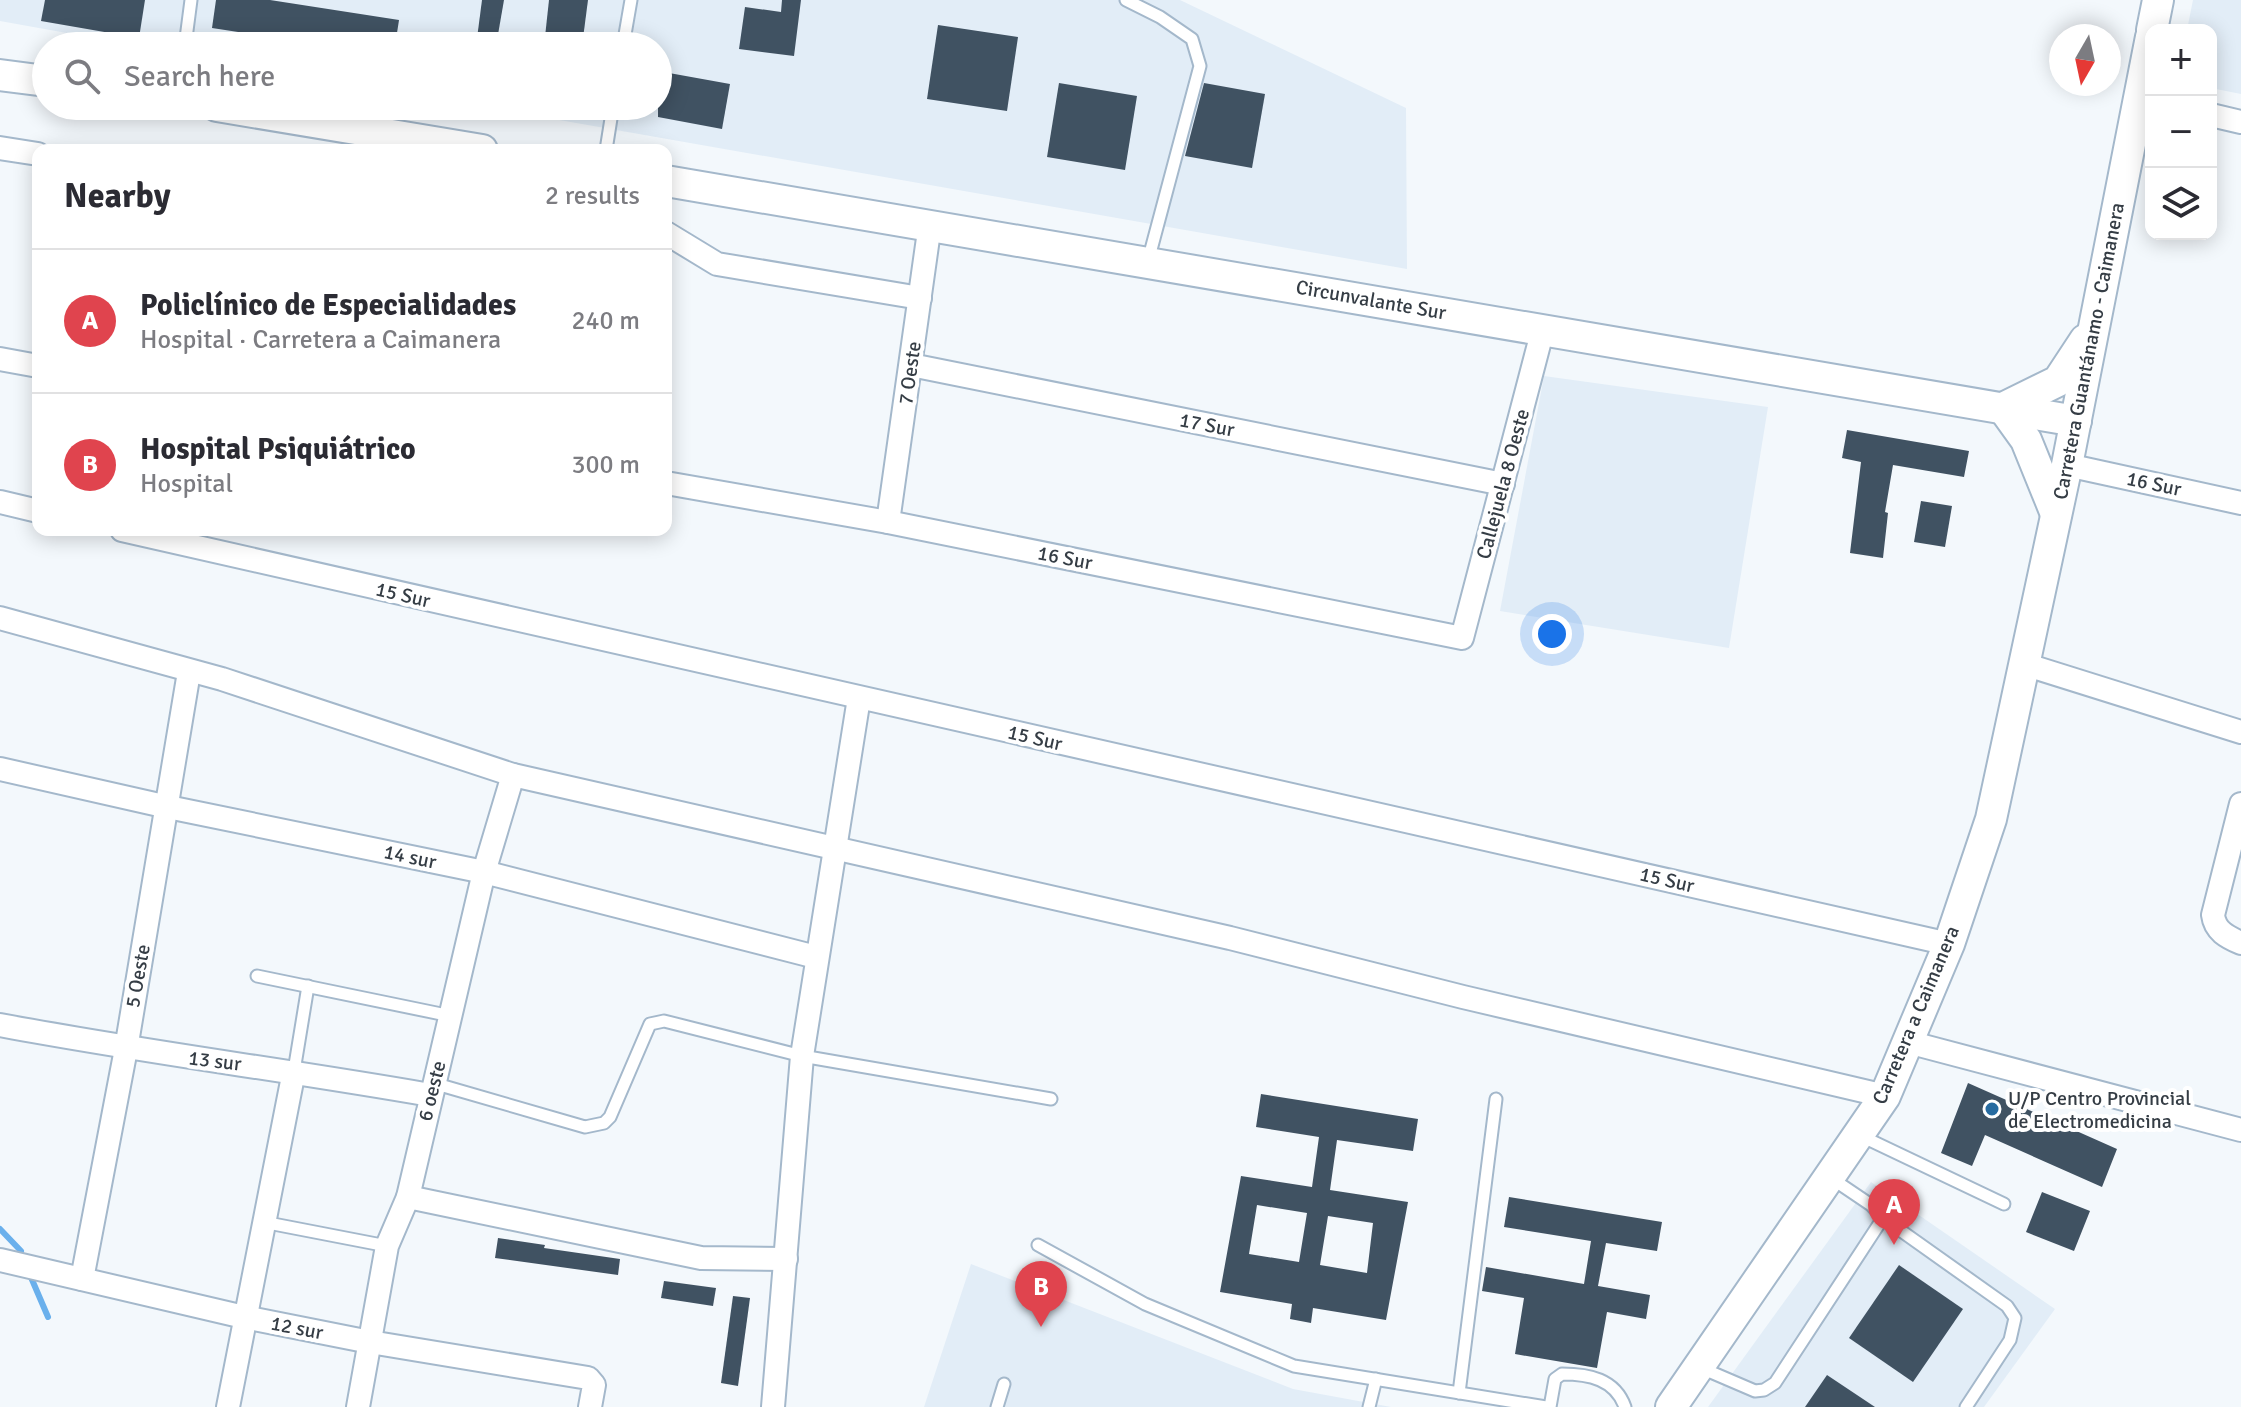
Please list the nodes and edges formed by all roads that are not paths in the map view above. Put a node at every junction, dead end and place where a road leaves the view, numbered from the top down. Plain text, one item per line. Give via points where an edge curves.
1 (191, 0) edge
2 (631, 0) edge
3 (1126, 0) edge
4 (2158, 0) edge
5 (2153, 24) edge
6 (187, 32) edge
7 (625, 32) edge
8 (0, 75) edge
9 (32, 79) edge
10 (2145, 101) edge
11 (2217, 116) edge
12 (301, 120) edge
13 (611, 120) edge
14 (2241, 122) edge
15 (446, 144) edge
16 (607, 144) edge
17 (0, 148) edge
18 (32, 153) edge
19 (672, 182) edge
20 (930, 224) junction
21 (672, 237) edge
22 (1148, 262) junction
23 (920, 298) junction
24 (2094, 325) junction
25 (1543, 329) junction
26 (0, 359) edge
27 (32, 365) edge
28 (911, 365) junction
29 (2003, 408) junction
30 (2076, 421) junction
31 (2067, 465) junction
32 (672, 484) edge
33 (1503, 484) junction
34 (0, 502) edge
35 (2241, 503) edge
36 (32, 510) edge
37 (2056, 514) junction
38 (888, 522) junction
39 (148, 536) edge
40 (0, 618) edge
41 (1462, 638) joint
42 (2024, 664) junction
43 (189, 672) junction
44 (859, 698) junction
45 (2241, 732) edge
46 (0, 769) edge
47 (513, 775) junction
48 (2241, 804) edge
49 (168, 807) junction
50 (835, 850) junction
51 (484, 872) junction
52 (2241, 943) edge
53 (1949, 944) junction
54 (816, 957) junction
55 (257, 976) dead end
56 (308, 986) junction
57 (451, 1016) junction
58 (0, 1025) edge
59 (1908, 1042) junction
60 (126, 1049) junction
61 (802, 1056) junction
62 (294, 1071) junction
63 (431, 1089) junction
64 (1885, 1096) junction
65 (1051, 1099) dead end
66 (1496, 1099) dead end
67 (2241, 1130) edge
68 (1859, 1134) junction
69 (1829, 1177) junction
70 (408, 1197) junction
71 (2004, 1204) dead end
72 (1883, 1218) junction
73 (263, 1222) junction
74 (1038, 1245) dead end
75 (387, 1246) junction
76 (786, 1259) junction
77 (0, 1260) edge
78 (82, 1279) junction
79 (244, 1317) junction
80 (370, 1342) junction
81 (1699, 1366) junction
82 (1376, 1379) junction
83 (1004, 1384) dead end
84 (1459, 1393) junction
85 (592, 1396) edge
86 (228, 1407) edge
87 (358, 1407) edge
88 (773, 1407) edge
89 (997, 1407) edge
90 (1369, 1407) edge
91 (1548, 1407) edge
92 (1625, 1407) edge
93 (1671, 1407) edge
94 (1966, 1407) edge

1 - 6 lane
2 - 7 lane
3 - 22 lane via 1192,39 1200,66
4 - 5 main road
8 - 9 main road
10 - 24 main road, Carretera Guantánamo - Caimanera
11 - 14 street
12 - 15 main road
13 - 16 lane
17 - 18 street
19 - 20 main road, Circunvalante Sur
20 - 22 main road, Circunvalante Sur
20 - 23 street, 7 Oeste
21 - 23 street via 717,264
22 - 25 main road, Circunvalante Sur
23 - 28 street, 7 Oeste
24 - 29 main road via 2058,381
24 - 30 main road, Carretera Guantánamo - Caimanera
25 - 29 main road, Circunvalante Sur
25 - 33 street, Callejuela 8 Oeste
26 - 27 street
28 - 33 street, 17 Sur
28 - 38 street, 7 Oeste
29 - 30 main road, Circunvalante Sur
29 - 37 main road via 2026,440
30 - 31 main road, Carretera Guantánamo - Caimanera
31 - 35 street, 16 Sur
31 - 37 main road, Carretera Guantánamo - Caimanera
32 - 38 street, 16 Sur
33 - 41 street, Callejuela 8 Oeste
34 - 36 street
37 - 42 main road, Carretera Guantánamo - Caimanera
38 - 41 street, 16 Sur
39 - 44 street, 15 Sur
40 - 43 street
42 - 45 street
42 - 53 main road, Carretera a Caimanera via 1991,819
43 - 47 street
43 - 49 street, 5 Oeste
44 - 50 street
44 - 53 street, 15 Sur
46 - 49 street, 14 sur
47 - 50 street
47 - 51 street, 6 oeste
48 - 52 street via 2213,915 2225,936
49 - 51 street, 14 sur
49 - 60 street, 5 Oeste
50 - 54 street
50 - 64 street via 1230,938
51 - 54 street, 14 sur
51 - 57 street, 6 oeste
53 - 59 main road, Carretera a Caimanera
54 - 61 street
55 - 56 lane
56 - 57 lane
56 - 62 lane
57 - 63 street, 6 oeste
58 - 60 street, 13 sur
59 - 64 main road, Carretera a Caimanera
59 - 67 street
60 - 62 street, 13 sur
60 - 78 street, 5 Oeste
61 - 63 lane via 664,1021 650,1024 610,1117 585,1127
61 - 65 lane
61 - 76 street
62 - 63 street, 13 sur
62 - 73 street
63 - 70 street, 6 oeste
64 - 68 main road, Carretera a Caimanera
66 - 84 lane
68 - 69 main road, Carretera a Caimanera
68 - 71 lane
69 - 72 lane
69 - 81 main road, Carretera a Caimanera
70 - 75 street, 6 oeste
70 - 76 street via 701,1258
72 - 81 lane via 1775,1383 1755,1391
72 - 94 lane via 2007,1306 2015,1318 2010,1340
73 - 75 lane
73 - 79 street
74 - 82 lane via 1145,1304 1294,1366
75 - 80 street, 6 oeste
76 - 88 street
77 - 78 street, 12 sur
78 - 79 street, 12 sur
79 - 80 street, 12 sur
79 - 86 street
80 - 85 street, 12 sur via 588,1378
80 - 87 street, 6 oeste
81 - 93 main road, Carretera a Caimanera
82 - 84 lane
82 - 90 lane
83 - 89 lane
84 - 91 lane
91 - 92 lane via 1555,1379 1562,1374 1594,1377 1610,1385

